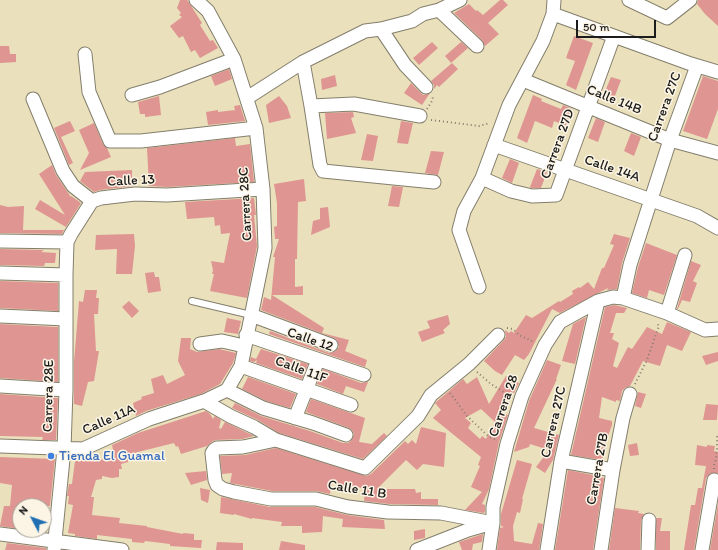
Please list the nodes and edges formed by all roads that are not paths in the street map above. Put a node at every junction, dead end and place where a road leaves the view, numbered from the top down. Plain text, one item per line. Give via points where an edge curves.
1 (196, 0) edge
2 (460, 0) edge
3 (554, 0) edge
4 (629, 0) edge
5 (690, 0) edge
6 (435, 5) edge
7 (553, 14) junction
8 (381, 29) junction
9 (614, 36) junction
10 (477, 46) dead end
11 (85, 54) dead end
12 (234, 59) junction
13 (303, 62) junction
14 (697, 66) junction
15 (718, 72) edge
16 (523, 80) junction
17 (426, 87) road end
18 (132, 95) dead end
19 (247, 98) junction
20 (33, 99) dead end
21 (311, 106) junction
22 (588, 107) junction
23 (420, 116) road end
24 (256, 128) junction
25 (670, 140) junction
26 (494, 145) junction
27 (718, 153) edge
28 (566, 170) junction
29 (482, 178) junction
30 (434, 182) dead end
31 (263, 189) junction
32 (651, 199) junction
33 (92, 201) junction
34 (718, 228) edge
35 (0, 241) edge
36 (67, 242) junction
37 (686, 255) dead end
38 (0, 273) edge
39 (66, 275) junction
40 (479, 287) dead end
41 (623, 298) junction
42 (192, 301) dead end
43 (598, 301) junction
44 (667, 313) junction
45 (251, 315) junction
46 (0, 316) edge
47 (66, 319) junction
48 (718, 329) edge
49 (498, 335) road end
50 (245, 341) junction
51 (200, 344) dead end
52 (331, 345) dead end
53 (318, 360) junction
54 (241, 366) junction
55 (364, 375) dead end
56 (0, 386) edge
57 (66, 390) junction
58 (227, 390) junction
59 (307, 390) junction
60 (630, 394) road end
61 (204, 401) junction
62 (350, 404) dead end
63 (295, 418) junction
64 (346, 436) dead end
65 (276, 440) junction
66 (0, 446) edge
67 (64, 449) junction
68 (561, 461) junction
69 (613, 470) junction
70 (714, 480) road end
71 (650, 520) dead end
72 (493, 523) junction
73 (0, 534) edge
74 (54, 545) edge
75 (122, 550) edge
76 (417, 550) edge
77 (489, 550) edge
78 (547, 550) edge
79 (601, 550) edge
80 (648, 550) edge
81 (702, 550) edge

1 - 12 street, Carrera 28C via 208,11
2 - 6 street
3 - 7 street
4 - 5 street via 667,18
6 - 8 street via 412,21
6 - 10 street
7 - 9 street
7 - 16 street via 543,41
8 - 13 street via 365,31
8 - 17 street via 405,65
9 - 14 street
9 - 22 street, Carrera 27D
11 - 24 street via 89,92 110,141 141,141
12 - 18 street
12 - 19 street, Carrera 28C
13 - 19 street
13 - 21 street
14 - 15 street
14 - 25 street, Carrera 27C
16 - 22 street, Calle 14B
16 - 26 street via 509,105
19 - 24 street, Carrera 28C
20 - 33 street via 63,172 73,186
21 - 23 street via 354,104
21 - 30 street via 323,171
22 - 25 street, Calle 14B
22 - 28 street, Carrera 27D
24 - 31 street, Carrera 28C
25 - 27 street, Calle 14B
25 - 32 street, Carrera 27C
26 - 28 street, Calle 14A
26 - 29 street
28 - 29 street, Carrera 27D via 556,195 532,196 510,191
28 - 32 street, Calle 14A
29 - 40 street via 464,211 459,230
31 - 33 street, Calle 13 via 168,195 135,194
31 - 45 street, Carrera 28C via 265,248
32 - 34 street, Calle 14A via 697,216
32 - 41 street, Carrera 27C via 630,265
33 - 36 street, Calle 13
35 - 36 street
36 - 39 street, Carrera 28E
37 - 44 street
38 - 39 street
39 - 47 street, Carrera 28E
41 - 43 street, Carrera 28 via 613,297
41 - 44 street
42 - 45 lane
43 - 68 street, Carrera 27C
43 - 72 street, Carrera 28 via 560,322 544,345 522,396 509,437 493,507
44 - 48 street via 705,330
45 - 50 street, Carrera 28C
45 - 52 street
46 - 47 street
47 - 57 street, Carrera 28E
49 - 65 street via 469,364 431,395 418,416 365,468
50 - 51 street, Calle 12
50 - 53 street, Calle 12
50 - 54 street, Carrera 28C
53 - 55 street, Calle 12
53 - 59 street
54 - 58 street, Carrera 28C
54 - 59 street, Calle 11F
56 - 57 street
57 - 67 street, Carrera 28E
58 - 61 street
58 - 63 street via 263,408
59 - 62 street, Calle 11F
59 - 63 street
60 - 69 street, Carrera 27B
61 - 65 street
61 - 67 street, Calle 11A via 149,419 83,449
63 - 64 street
65 - 72 street, Calle 11 B via 214,450 212,453 215,480 218,485 234,492 272,499 316,499 348,507 388,512 441,513
66 - 67 street, Calle 11A
67 - 74 street, Carrera 28E
68 - 69 street
68 - 78 street, Carrera 27C
69 - 79 street, Carrera 27B
70 - 81 street
71 - 80 street
72 - 76 street
72 - 77 street, Carrera 28
73 - 74 street
74 - 75 street

